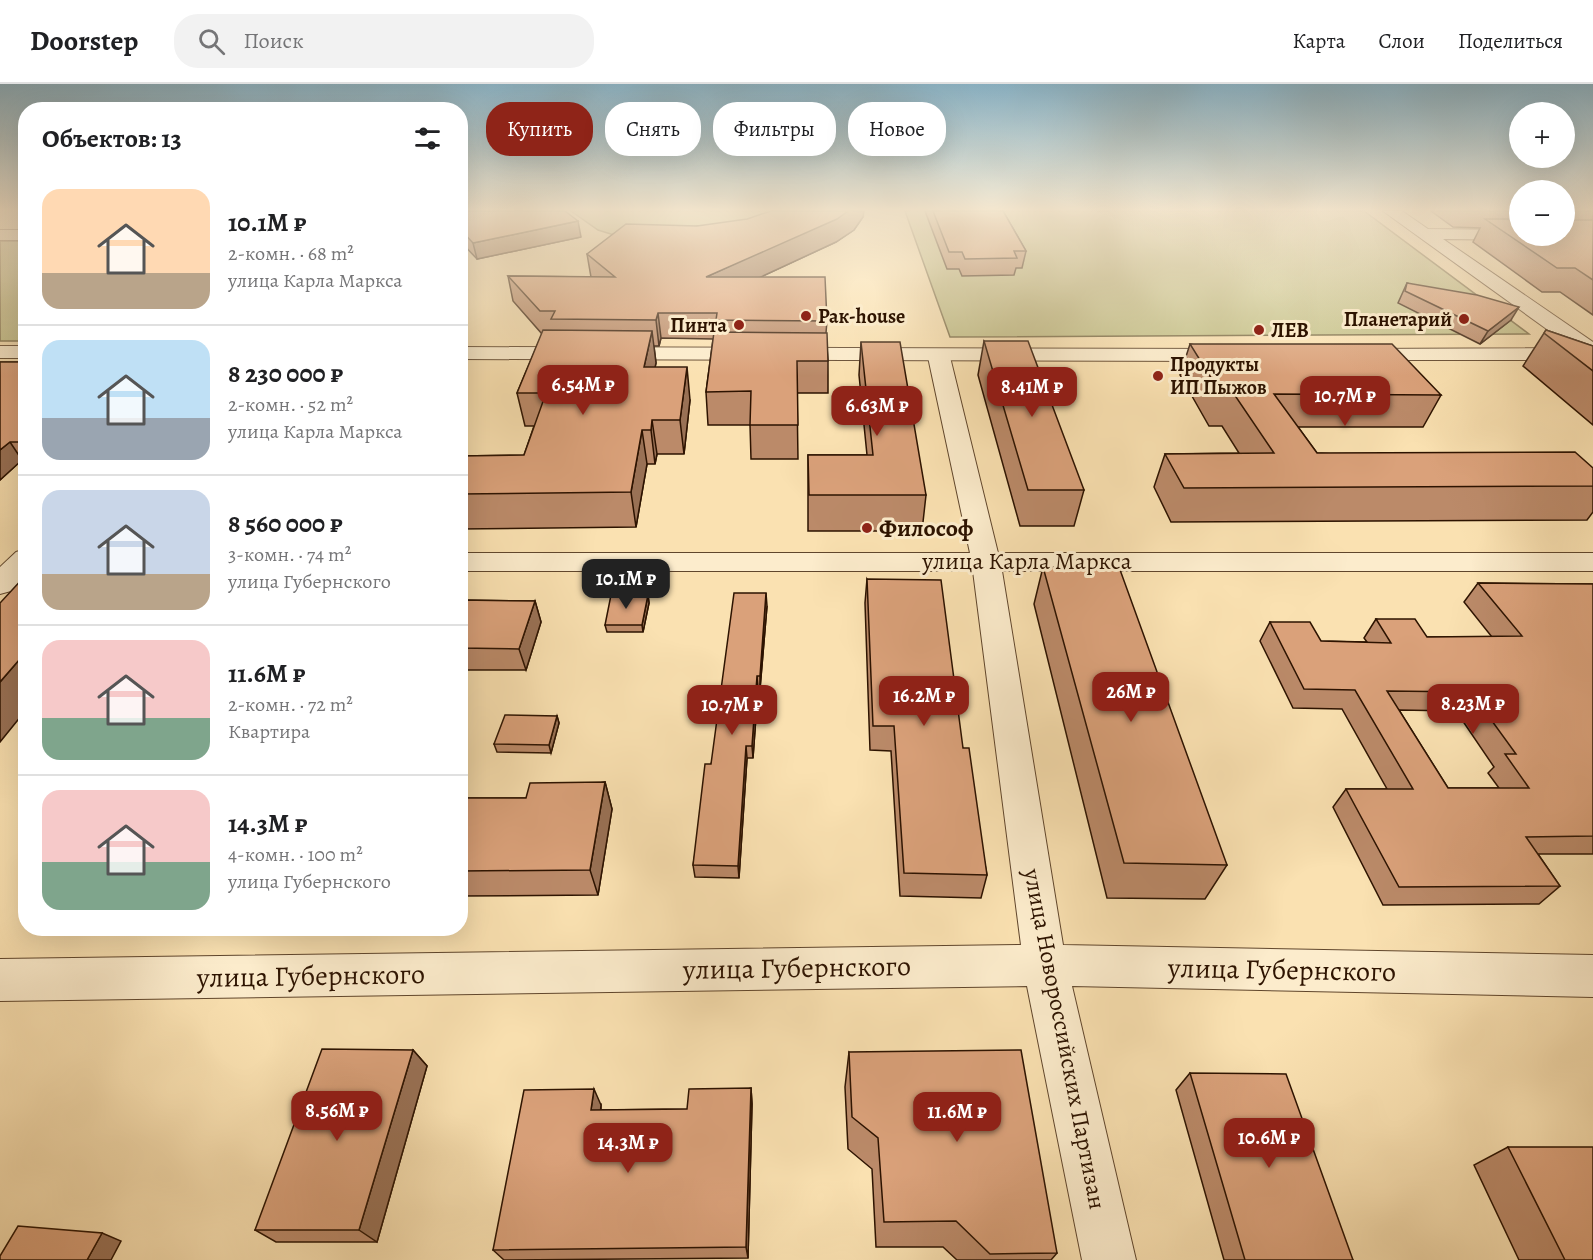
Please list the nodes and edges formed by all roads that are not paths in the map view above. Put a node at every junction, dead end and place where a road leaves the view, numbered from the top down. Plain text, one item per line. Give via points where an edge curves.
1 (1469, 266) edge
2 (0, 352) edge
3 (18, 352) edge
4 (468, 353) edge
5 (1593, 353) edge
6 (1246, 355) edge
7 (1340, 355) edge
8 (939, 357) junction
9 (986, 561) junction
10 (18, 562) edge
11 (468, 562) edge
12 (1593, 562) edge
13 (0, 584) edge
14 (1045, 965) junction
15 (1593, 976) edge
16 (0, 980) edge
17 (1109, 1260) edge

1 - 5 street
2 - 3 street
4 - 8 street
5 - 7 street
6 - 8 street
8 - 9 street, улица Новороссийских Партизан
9 - 11 street, улица Карла Маркса
9 - 12 street, улица Карла Маркса
9 - 14 street, улица Новороссийских Партизан
10 - 13 street
14 - 15 street, улица Губернского
14 - 16 street, улица Губернского
14 - 17 street, улица Новороссийских Партизан

